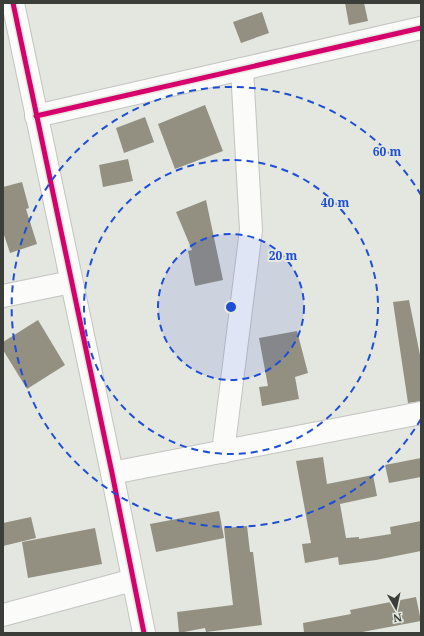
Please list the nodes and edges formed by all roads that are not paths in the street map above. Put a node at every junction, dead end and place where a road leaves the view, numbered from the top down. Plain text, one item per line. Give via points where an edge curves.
1 (13, 3) edge
2 (421, 28) edge
3 (242, 69) junction
4 (36, 116) junction
5 (71, 282) junction
6 (3, 296) edge
7 (421, 413) edge
8 (223, 452) junction
9 (112, 473) junction
10 (133, 580) junction
11 (3, 615) edge
12 (144, 633) edge

1 - 4 street
2 - 3 street
3 - 4 street
3 - 8 street via 251,230
4 - 5 street
5 - 6 street
5 - 9 street
7 - 8 street
8 - 9 street
9 - 10 street
10 - 11 street
10 - 12 street

